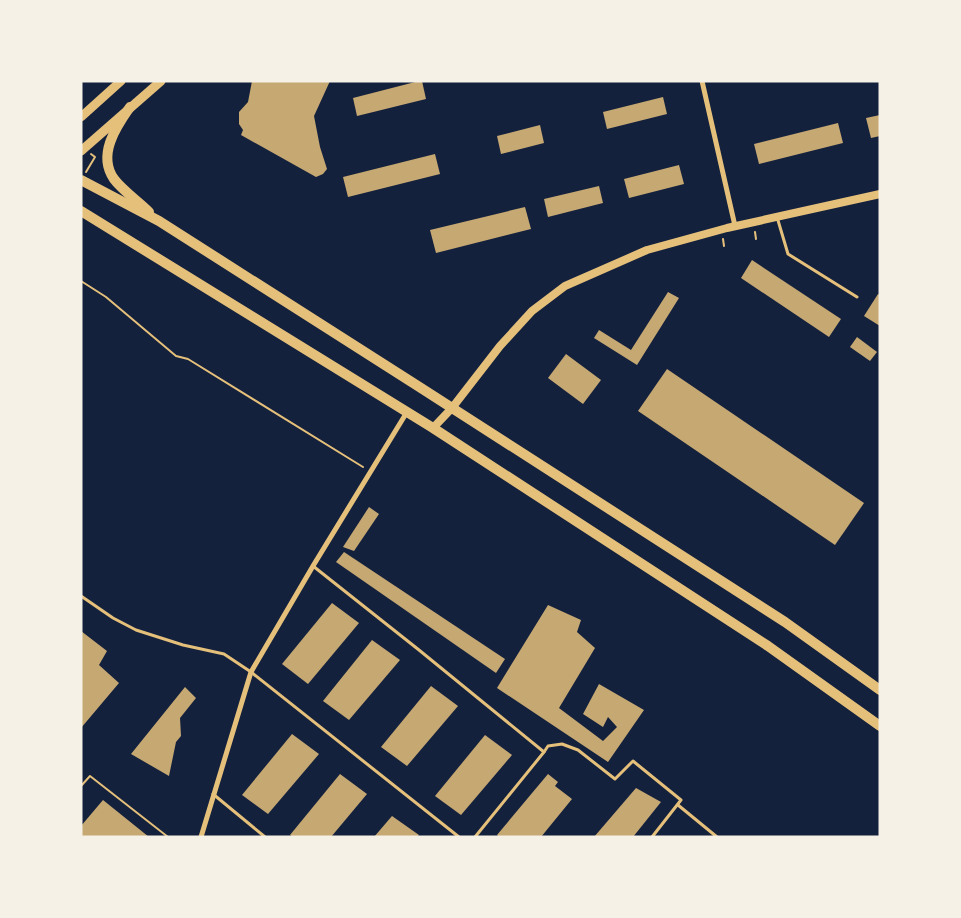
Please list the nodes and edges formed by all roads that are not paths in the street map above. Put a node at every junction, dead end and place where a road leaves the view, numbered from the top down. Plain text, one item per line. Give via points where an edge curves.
1 (122, 81) edge
2 (162, 81) edge
3 (702, 81) edge
4 (130, 107) junction
5 (81, 117) edge
6 (85, 151) edge
7 (84, 176) edge
8 (880, 194) edge
9 (81, 211) edge
10 (777, 216) junction
11 (159, 221) junction
12 (735, 226) junction
13 (857, 297) dead end
14 (452, 408) junction
15 (407, 412) junction
16 (433, 428) junction
17 (313, 566) junction
18 (81, 596) edge
19 (251, 672) junction
20 (880, 690) edge
21 (880, 726) edge
22 (544, 752) junction
23 (213, 794) junction
24 (678, 805) junction
25 (201, 837) edge
26 (265, 837) edge
27 (459, 837) edge
28 (475, 837) edge
29 (652, 837) edge
30 (717, 837) edge

1 - 5 main road
2 - 4 main road
3 - 12 street
4 - 6 main road
4 - 11 main road via 109,144 108,164 114,179
7 - 11 main road
8 - 10 street
9 - 15 main road
10 - 12 street
10 - 13 lane via 788,254
11 - 14 main road
12 - 14 street via 647,250 565,286 532,311
14 - 16 street
14 - 20 main road via 785,622
15 - 16 main road
15 - 17 street
16 - 21 main road via 768,646
17 - 19 street
17 - 22 lane
18 - 19 lane via 136,630 224,654
19 - 23 street
19 - 27 lane
22 - 24 lane via 548,746 562,744 578,750 615,779 633,761 681,800
22 - 28 lane
23 - 25 street
23 - 26 lane
24 - 29 lane
24 - 30 lane

